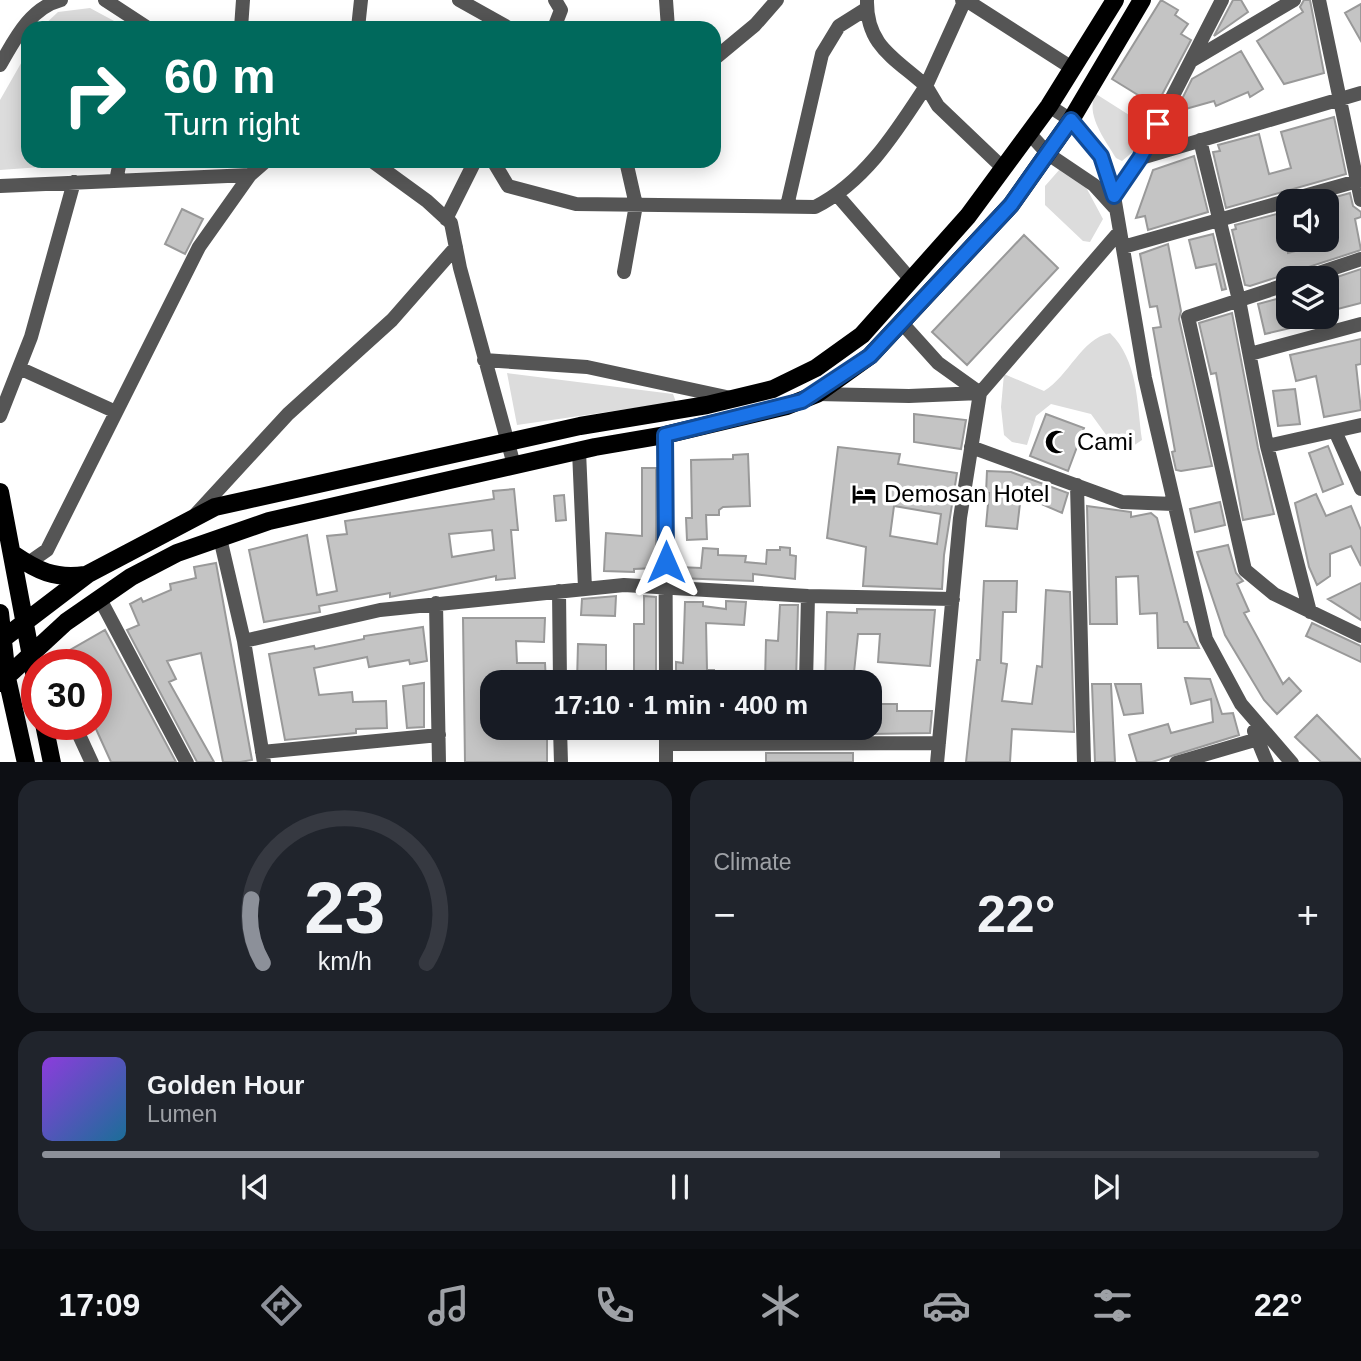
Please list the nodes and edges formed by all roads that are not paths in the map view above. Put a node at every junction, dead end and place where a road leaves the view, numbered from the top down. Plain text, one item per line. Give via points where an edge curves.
1 (61, 0) edge
2 (105, 0) edge
3 (243, 0) edge
4 (360, 0) edge
5 (459, 0) edge
6 (555, 0) edge
7 (666, 0) edge
8 (777, 0) edge
9 (1115, 0) edge
10 (1142, 0) edge
11 (1222, 0) edge
12 (1294, 0) edge
13 (1319, 0) edge
14 (964, 1) edge
15 (866, 4) edge
16 (28, 21) edge
17 (137, 21) edge
18 (242, 21) edge
19 (358, 21) edge
20 (496, 21) edge
21 (557, 21) edge
22 (668, 21) edge
23 (21, 29) edge
24 (721, 53) edge
25 (1191, 61) junction
26 (0, 65) edge
27 (1072, 68) junction
28 (926, 86) junction
29 (1361, 93) edge
30 (1338, 99) junction
31 (1049, 106) junction
32 (1071, 120) junction
33 (1029, 133) junction
34 (1200, 140) junction
35 (1048, 154) junction
36 (1140, 158) junction
37 (119, 168) edge
38 (228, 168) edge
39 (258, 168) edge
40 (381, 168) edge
41 (472, 168) edge
42 (497, 168) edge
43 (628, 168) edge
44 (1003, 168) junction
45 (250, 175) junction
46 (229, 176) junction
47 (1359, 180) edge
48 (116, 181) junction
49 (74, 182) junction
50 (0, 186) edge
51 (838, 196) junction
52 (1114, 196) junction
53 (1361, 200) edge
54 (636, 205) junction
55 (787, 206) junction
56 (1116, 211) junction
57 (446, 219) junction
58 (1220, 221) junction
59 (1120, 231) junction
60 (456, 247) junction
61 (1123, 247) junction
62 (1361, 259) edge
63 (1339, 266) edge
64 (624, 272) dead end
65 (911, 280) junction
66 (1276, 288) edge
67 (1239, 300) junction
68 (901, 322) junction
69 (1361, 324) edge
70 (1250, 354) junction
71 (484, 360) junction
72 (19, 368) junction
73 (980, 393) junction
74 (817, 394) junction
75 (734, 399) junction
76 (116, 412) junction
77 (0, 416) edge
78 (1361, 425) edge
79 (1335, 431) junction
80 (665, 435) junction
81 (506, 442) junction
82 (1267, 446) junction
83 (971, 447) junction
84 (579, 451) junction
85 (514, 465) junction
86 (1077, 485) junction
87 (1361, 488) edge
88 (0, 492) edge
89 (1174, 504) junction
90 (194, 517) junction
91 (220, 538) junction
92 (47, 550) junction
93 (20, 559) junction
94 (89, 574) junction
95 (49, 575) junction
96 (666, 587) junction
97 (585, 589) junction
98 (559, 591) junction
99 (808, 596) junction
100 (100, 599) junction
101 (953, 599) junction
102 (436, 603) junction
103 (1310, 612) junction
104 (0, 613) edge
105 (26, 623) junction
106 (1361, 636) edge
107 (2, 640) edge
108 (244, 641) junction
109 (32, 649) edge
110 (43, 649) edge
111 (21, 669) edge
112 (560, 670) edge
113 (666, 670) edge
114 (806, 670) edge
115 (3, 681) edge
116 (1241, 704) junction
117 (439, 735) junction
118 (1258, 738) junction
119 (47, 740) edge
120 (82, 740) edge
121 (560, 740) edge
122 (666, 740) edge
123 (728, 740) edge
124 (882, 740) edge
125 (939, 743) junction
126 (666, 744) junction
127 (263, 757) edge
128 (26, 762) edge
129 (52, 762) edge
130 (92, 762) edge
131 (187, 762) edge
132 (439, 762) edge
133 (561, 762) edge
134 (666, 762) edge
135 (937, 762) edge
136 (1084, 762) edge
137 (1177, 762) edge
138 (1267, 762) edge
139 (1292, 762) edge

1 - 16 street via 48,3
2 - 17 street
3 - 18 street
4 - 19 street
5 - 20 street
6 - 21 street via 561,9
7 - 22 street
8 - 24 street
9 - 27 main road
10 - 32 main road
11 - 25 street
12 - 25 street
13 - 30 street
14 - 27 street
14 - 28 street
15 - 28 street via 875,41
15 - 55 street via 839,26 822,54
23 - 26 street
25 - 36 street
27 - 31 main road
28 - 44 street via 938,106
28 - 51 street via 889,143
29 - 30 street
30 - 34 street
30 - 47 street
31 - 32 street
31 - 33 main road
32 - 35 main road
32 - 52 street via 1101,156
33 - 35 street
33 - 44 main road
34 - 36 street
34 - 58 street
35 - 56 street via 1094,185
35 - 68 main road via 1011,205
36 - 52 street
37 - 48 street
38 - 46 street
39 - 45 street
40 - 57 street
41 - 57 street
42 - 54 street via 508,186 576,204
43 - 54 street
44 - 65 main road
45 - 46 street
45 - 76 street via 199,247
46 - 48 street
47 - 53 street
47 - 58 street
48 - 49 street
49 - 50 street
49 - 72 street via 32,337
51 - 55 street via 815,207
51 - 65 street
52 - 56 street
54 - 55 street
54 - 64 street
56 - 59 street
57 - 60 street
58 - 61 street
58 - 67 street
59 - 61 street
59 - 73 street
60 - 71 street
60 - 90 street via 392,320 288,414
61 - 89 street via 1145,378
62 - 63 street
65 - 75 main road via 862,335 816,369 773,389
66 - 67 street
67 - 70 street
67 - 103 street via 1188,317 1245,570 1275,594
68 - 73 street via 938,363
68 - 74 main road via 870,356
69 - 70 street
70 - 82 street
71 - 75 street via 587,367
71 - 81 street
72 - 76 street
72 - 77 street
73 - 74 street
73 - 83 street
74 - 80 main road via 787,406
75 - 81 main road
76 - 92 street
78 - 79 street
79 - 82 street
79 - 87 street
80 - 84 main road
80 - 96 street
81 - 85 street
81 - 90 main road via 215,507
82 - 103 street
83 - 86 street
83 - 101 street
84 - 85 main road
84 - 97 street
85 - 91 main road via 269,521
86 - 89 street via 1122,502
86 - 136 street
88 - 93 main road
89 - 116 street via 1206,639
90 - 94 main road
91 - 100 main road via 166,559
91 - 108 street
92 - 93 street
92 - 95 street
93 - 95 main road
93 - 105 main road
94 - 95 main road
94 - 105 main road
96 - 97 street
96 - 99 street
96 - 113 street
97 - 98 street
98 - 102 street
98 - 112 street
99 - 101 street
99 - 114 street
100 - 110 main road via 66,622
100 - 131 street
101 - 125 street
102 - 108 street via 380,610
102 - 117 street
103 - 106 street
104 - 107 main road
105 - 107 main road
105 - 109 main road
107 - 115 main road
108 - 127 street
111 - 115 main road
115 - 128 main road
116 - 118 street
116 - 139 street
117 - 127 street
117 - 132 street
118 - 137 street
118 - 138 street
119 - 129 main road
120 - 130 street
121 - 133 street
122 - 126 street
123 - 126 street
124 - 125 street
125 - 135 street
126 - 134 street

